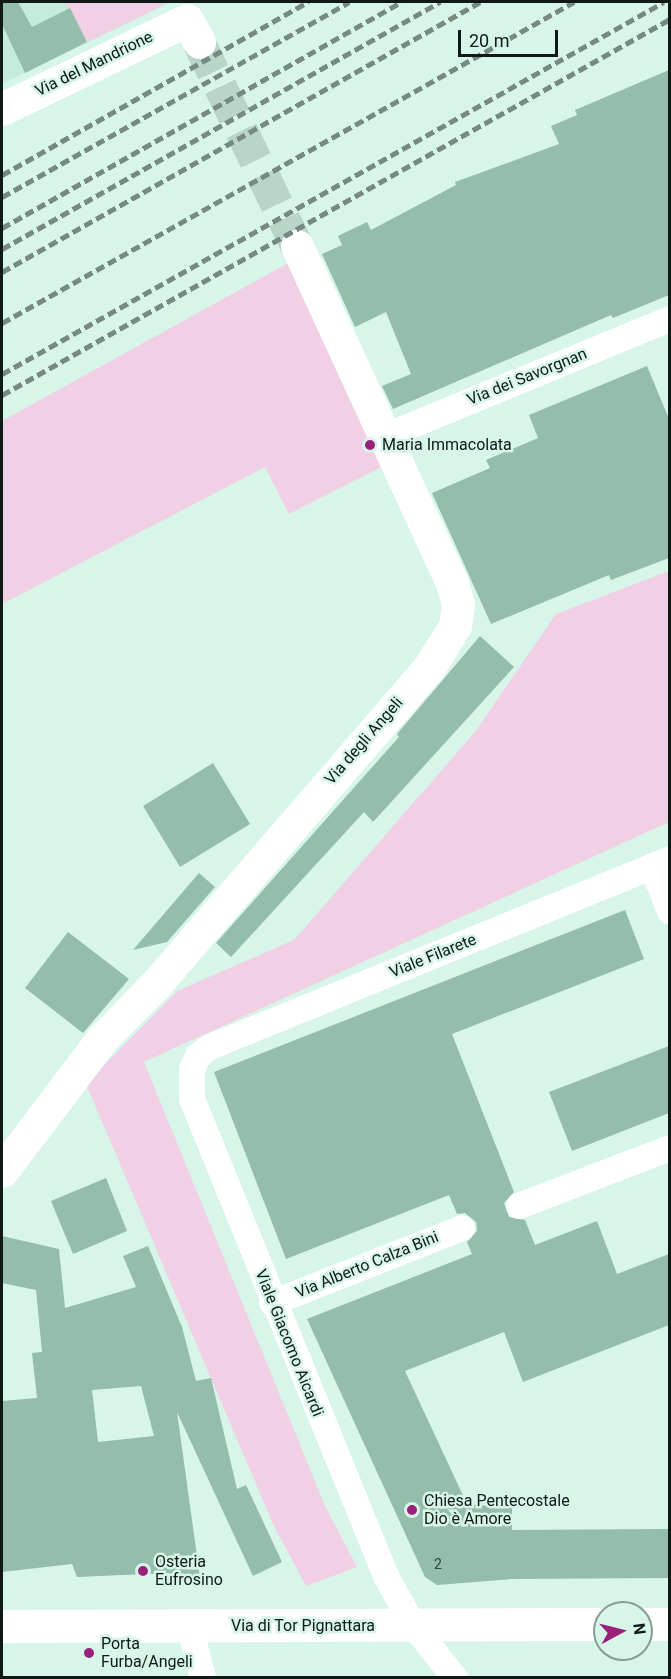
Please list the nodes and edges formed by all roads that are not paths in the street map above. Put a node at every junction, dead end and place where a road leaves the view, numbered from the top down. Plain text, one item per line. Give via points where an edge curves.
1 (193, 31) dead end
2 (2, 109) edge
3 (297, 246) tunnel mouth
4 (669, 319) edge
5 (386, 436) junction
6 (661, 862) edge
7 (669, 912) edge
8 (198, 1056) joint
9 (669, 1148) edge
10 (2, 1171) edge
11 (519, 1206) dead end
12 (462, 1228) dead end
13 (272, 1303) junction
14 (593, 1624) edge
15 (653, 1624) edge
16 (669, 1624) edge
17 (413, 1625) junction
18 (2, 1626) edge
19 (190, 1627) junction
20 (203, 1677) edge
21 (455, 1677) edge

1 - 2 street, Via del Mandrione
3 - 5 street, Via degli Angeli
4 - 5 street, Via dei Savorgnan
5 - 10 street, Via degli Angeli via 455,590 458,612 453,632 428,669 156,984 100,1040
6 - 7 street
6 - 8 street, Viale Filarete via 210,1047
8 - 13 street, Viale Giacomo Aicardi via 192,1069 192,1099
9 - 11 street
12 - 13 street, Via Alberto Calza Bini
13 - 17 street, Viale Giacomo Aicardi via 386,1576
14 - 17 street, Via di Tor Pignattara
15 - 16 street
17 - 19 street, Via di Tor Pignattara
17 - 21 street, Viale Giacomo Aicardi
18 - 19 street, Via di Tor Pignattara
19 - 20 street

